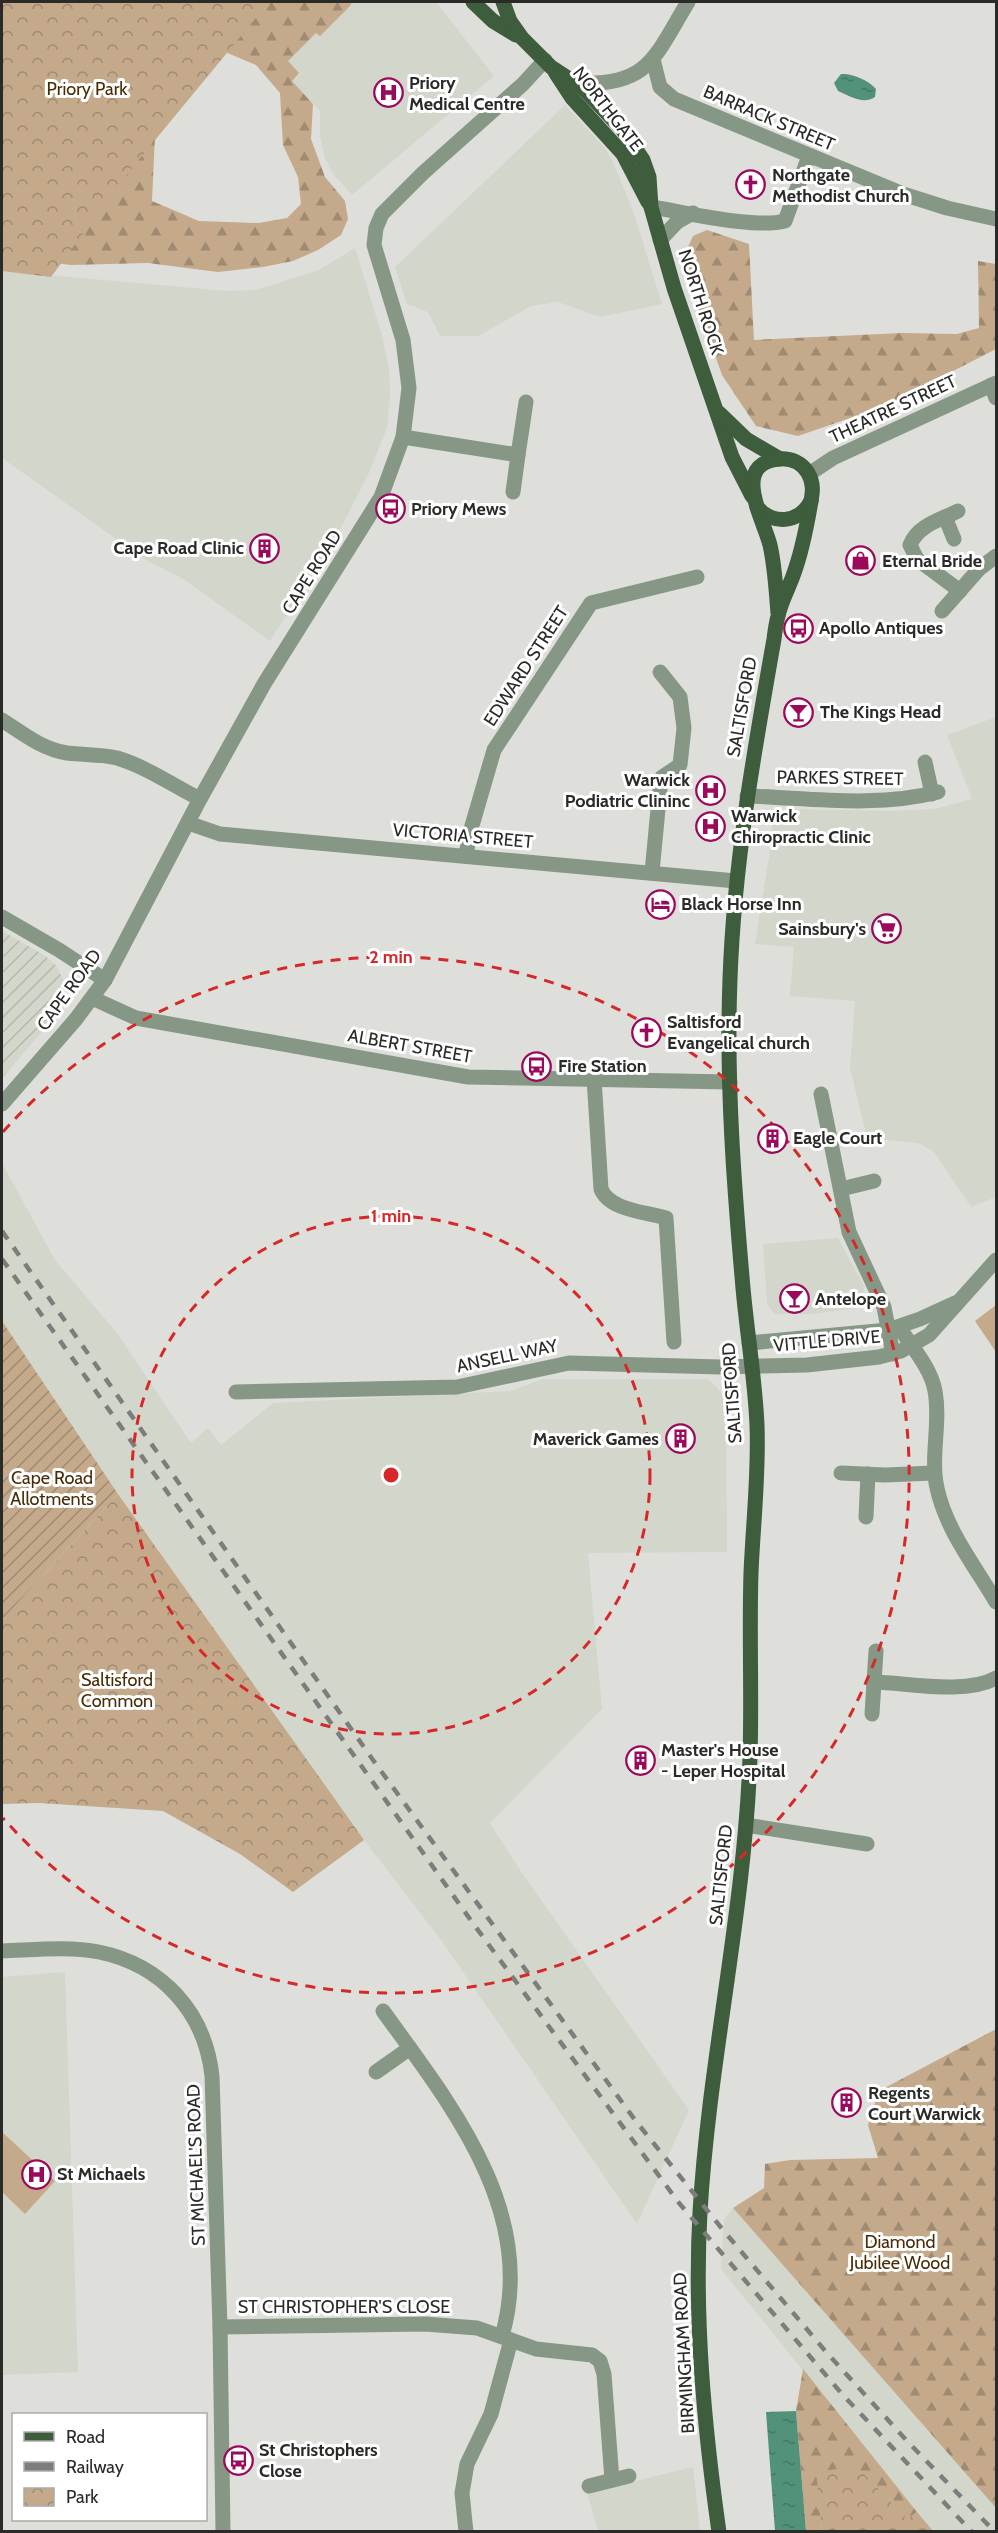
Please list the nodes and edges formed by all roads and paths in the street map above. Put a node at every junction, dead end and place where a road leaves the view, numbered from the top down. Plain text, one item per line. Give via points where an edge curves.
1 (473, 2) edge
2 (503, 2) edge
3 (688, 2) edge
4 (522, 38) junction
5 (653, 59) junction
6 (548, 63) junction
7 (577, 83) junction
8 (810, 156) junction
9 (651, 207) junction
10 (693, 213) junction
11 (996, 219) edge
12 (660, 240) junction
13 (995, 388) edge
14 (526, 402) dead end
15 (715, 408) junction
16 (404, 437) junction
17 (518, 455) junction
18 (780, 459) junction
19 (808, 474) junction
20 (513, 492) dead end
21 (811, 501) junction
22 (755, 503) junction
23 (954, 538) dead end
24 (996, 556) edge
25 (697, 577) dead end
26 (960, 591) junction
27 (942, 611) dead end
28 (778, 613) junction
29 (660, 672) dead end
30 (2, 720) edge
31 (925, 762) dead end
32 (747, 796) junction
33 (200, 799) junction
34 (188, 823) junction
35 (466, 856) junction
36 (652, 872) junction
37 (736, 880) junction
38 (2, 917) edge
39 (105, 980) junction
40 (92, 998) junction
41 (594, 1078) junction
42 (730, 1082) junction
43 (821, 1094) dead end
44 (2, 1104) edge
45 (874, 1181) dead end
46 (841, 1189) junction
47 (996, 1260) edge
48 (958, 1302) junction
49 (894, 1328) junction
50 (674, 1342) dead end
51 (749, 1343) junction
52 (912, 1346) junction
53 (893, 1354) junction
54 (751, 1366) junction
55 (236, 1392) dead end
56 (841, 1473) dead end
57 (934, 1473) junction
58 (868, 1474) junction
59 (866, 1517) dead end
60 (995, 1597) edge
61 (876, 1651) dead end
62 (996, 1678) edge
63 (874, 1682) junction
64 (872, 1714) dead end
65 (747, 1825) junction
66 (867, 1844) dead end
67 (2, 1951) edge
68 (383, 2011) dead end
69 (410, 2048) junction
70 (376, 2072) dead end
71 (703, 2172) joint
72 (220, 2327) junction
73 (507, 2338) junction
74 (629, 2476) dead end
75 (612, 2480) junction
76 (589, 2486) dead end
77 (223, 2532) edge
78 (466, 2532) edge
79 (719, 2532) edge

1 - 4 main road, NORTHGATE via 493,21
2 - 4 main road, NORTHGATE
3 - 5 street
4 - 6 main road, NORTHGATE
5 - 7 street via 624,80
5 - 8 street, BARRACK STREET via 660,87 674,99
6 - 7 main road, NORTHGATE
6 - 9 main road, NORTHGATE via 572,98 623,154
6 - 16 street, CAPE ROAD via 400,195 382,214 376,228 376,256 408,365
7 - 9 main road, NORTHGATE via 635,144 649,177
8 - 10 street via 784,221 747,222
8 - 11 street, BARRACK STREET via 903,194
9 - 10 street
9 - 12 main road, NORTH ROCK
10 - 12 street via 677,222
12 - 15 main road, NORTH ROCK
13 - 19 street, THEATRE STREET via 833,458
14 - 17 street
15 - 18 main road, NORTH ROCK via 746,439
15 - 22 main road, NORTH ROCK via 732,457
16 - 17 street
16 - 33 street, CAPE ROAD via 381,497 264,684
17 - 20 street
18 - 19 main road via 796,462
18 - 22 main road via 768,462 758,472 752,487
19 - 21 main road via 813,487
21 - 22 main road via 801,514 784,520 766,516
21 - 28 main road via 806,536
22 - 28 main road, NORTH ROCK via 769,539
23 - 26 street via 952,514 922,528 910,545 917,559
24 - 26 street
25 - 35 street, EDWARD STREET via 591,603 494,750
26 - 27 street
28 - 32 main road, SALTISFORD
29 - 36 street via 680,697 684,728 680,765 661,778
30 - 33 street via 48,748 139,766
31 - 32 street, PARKES STREET via 935,793 910,800
32 - 37 main road, SALTISFORD
33 - 34 street, CAPE ROAD
34 - 35 street, VICTORIA STREET via 220,834
34 - 39 street, CAPE ROAD
35 - 36 street, VICTORIA STREET
36 - 37 street, VICTORIA STREET
37 - 42 main road, SALTISFORD via 729,984
38 - 39 street
39 - 40 street, CAPE ROAD
40 - 41 street, ALBERT STREET via 136,1018 468,1077
40 - 44 street, CAPE ROAD
41 - 42 street, ALBERT STREET
41 - 50 street via 603,1196 609,1202 666,1218
42 - 51 main road, SALTISFORD
43 - 46 street
45 - 46 street
46 - 49 street via 849,1232
47 - 48 street, VITTLE DRIVE
48 - 49 street, VITTLE DRIVE
48 - 52 street, VITTLE DRIVE via 938,1327
49 - 51 street, VITTLE DRIVE
49 - 52 street
49 - 53 street
51 - 54 main road, SALTISFORD
52 - 53 street, VITTLE DRIVE
52 - 57 street via 935,1390
53 - 54 street, VITTLE DRIVE via 807,1365
54 - 55 street, ANSELL WAY via 569,1363 457,1387
54 - 65 main road, SALTISFORD via 757,1426
56 - 58 street
57 - 58 street
57 - 60 street via 945,1515
58 - 59 street
61 - 63 street
62 - 63 street via 963,1687
63 - 64 street
65 - 66 street
65 - 71 main road, SALTISFORD
67 - 72 street, ST MICHAEL'S ROAD via 99,1952 134,1964 172,1988 199,2025 212,2076
68 - 69 street
69 - 70 street
69 - 73 street via 471,2138 495,2192 503,2218 511,2279
71 - 79 main road, BIRMINGHAM ROAD via 699,2303 708,2448
72 - 73 street, ST CHRISTOPHER'S CLOSE via 425,2324 477,2328
72 - 77 street, ST MICHAEL'S ROAD
73 - 75 street, ST CHRISTOPHER'S CLOSE via 536,2349 592,2355 600,2361 606,2384
73 - 78 street via 491,2414 467,2464 462,2499
74 - 75 street
75 - 76 street

